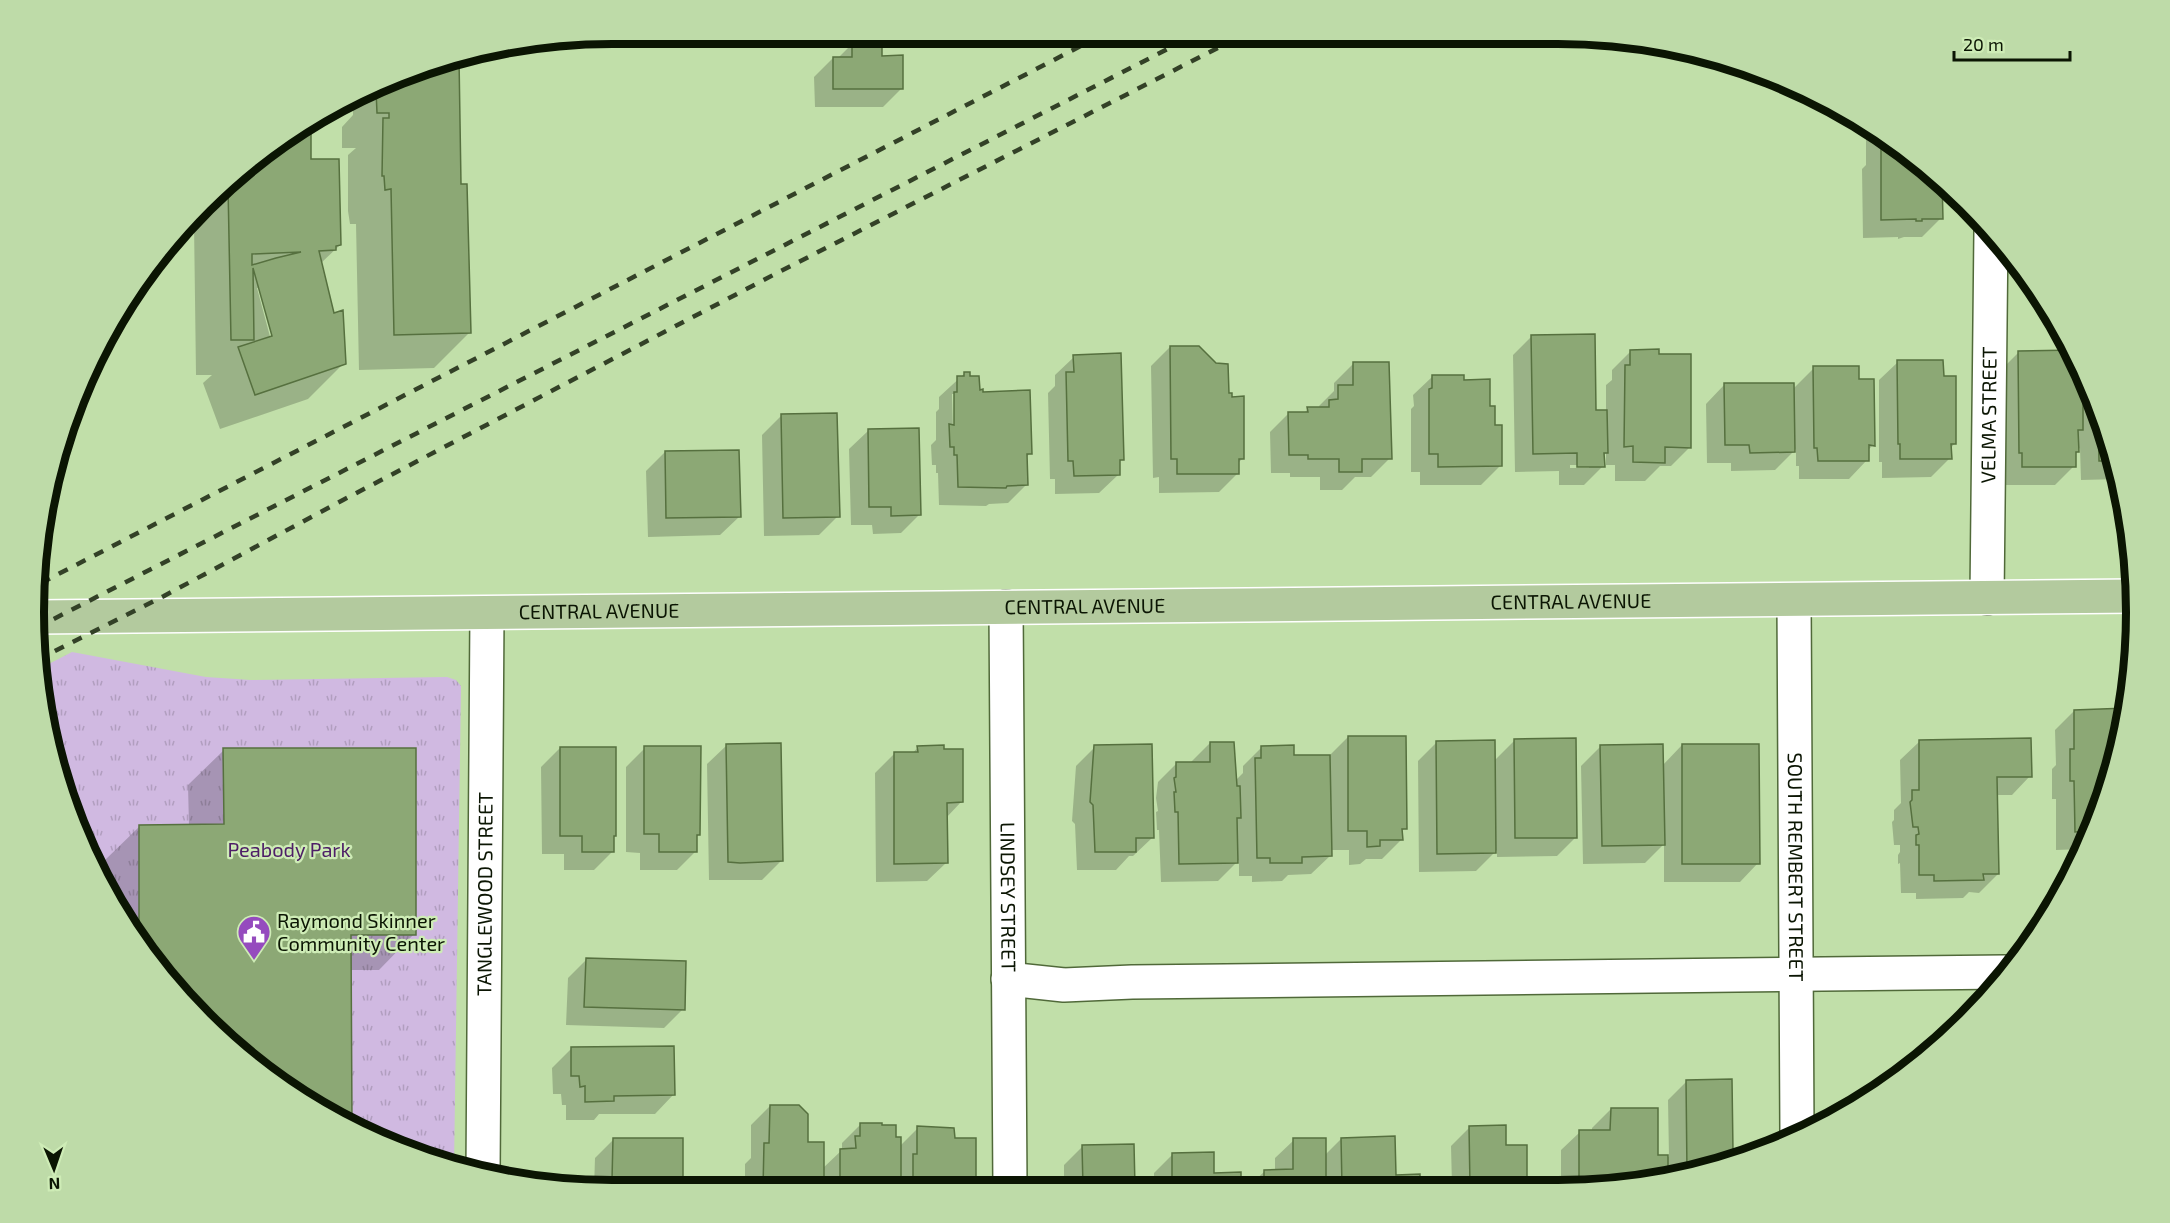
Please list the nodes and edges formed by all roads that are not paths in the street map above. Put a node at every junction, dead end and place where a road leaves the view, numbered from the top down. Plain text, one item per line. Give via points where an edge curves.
1 (1991, 243) edge
2 (2126, 596) edge
3 (1987, 598) junction
4 (1794, 600) junction
5 (1006, 607) junction
6 (487, 613) junction
7 (44, 618) edge
8 (1997, 972) edge
9 (1797, 973) junction
10 (1008, 979) junction
11 (1797, 1127) edge
12 (483, 1165) edge
13 (1010, 1180) edge

1 - 3 street, VELMA STREET
2 - 3 main road, CENTRAL AVENUE
3 - 4 main road, CENTRAL AVENUE
4 - 5 main road, CENTRAL AVENUE
4 - 9 street, SOUTH REMBERT STREET
5 - 6 main road, CENTRAL AVENUE
5 - 10 street, LINDSEY STREET
6 - 7 main road, CENTRAL AVENUE
6 - 12 street, TANGLEWOOD STREET
8 - 9 street
9 - 10 street via 1064,986
9 - 11 street, SOUTH REMBERT STREET
10 - 13 street, LINDSEY STREET

